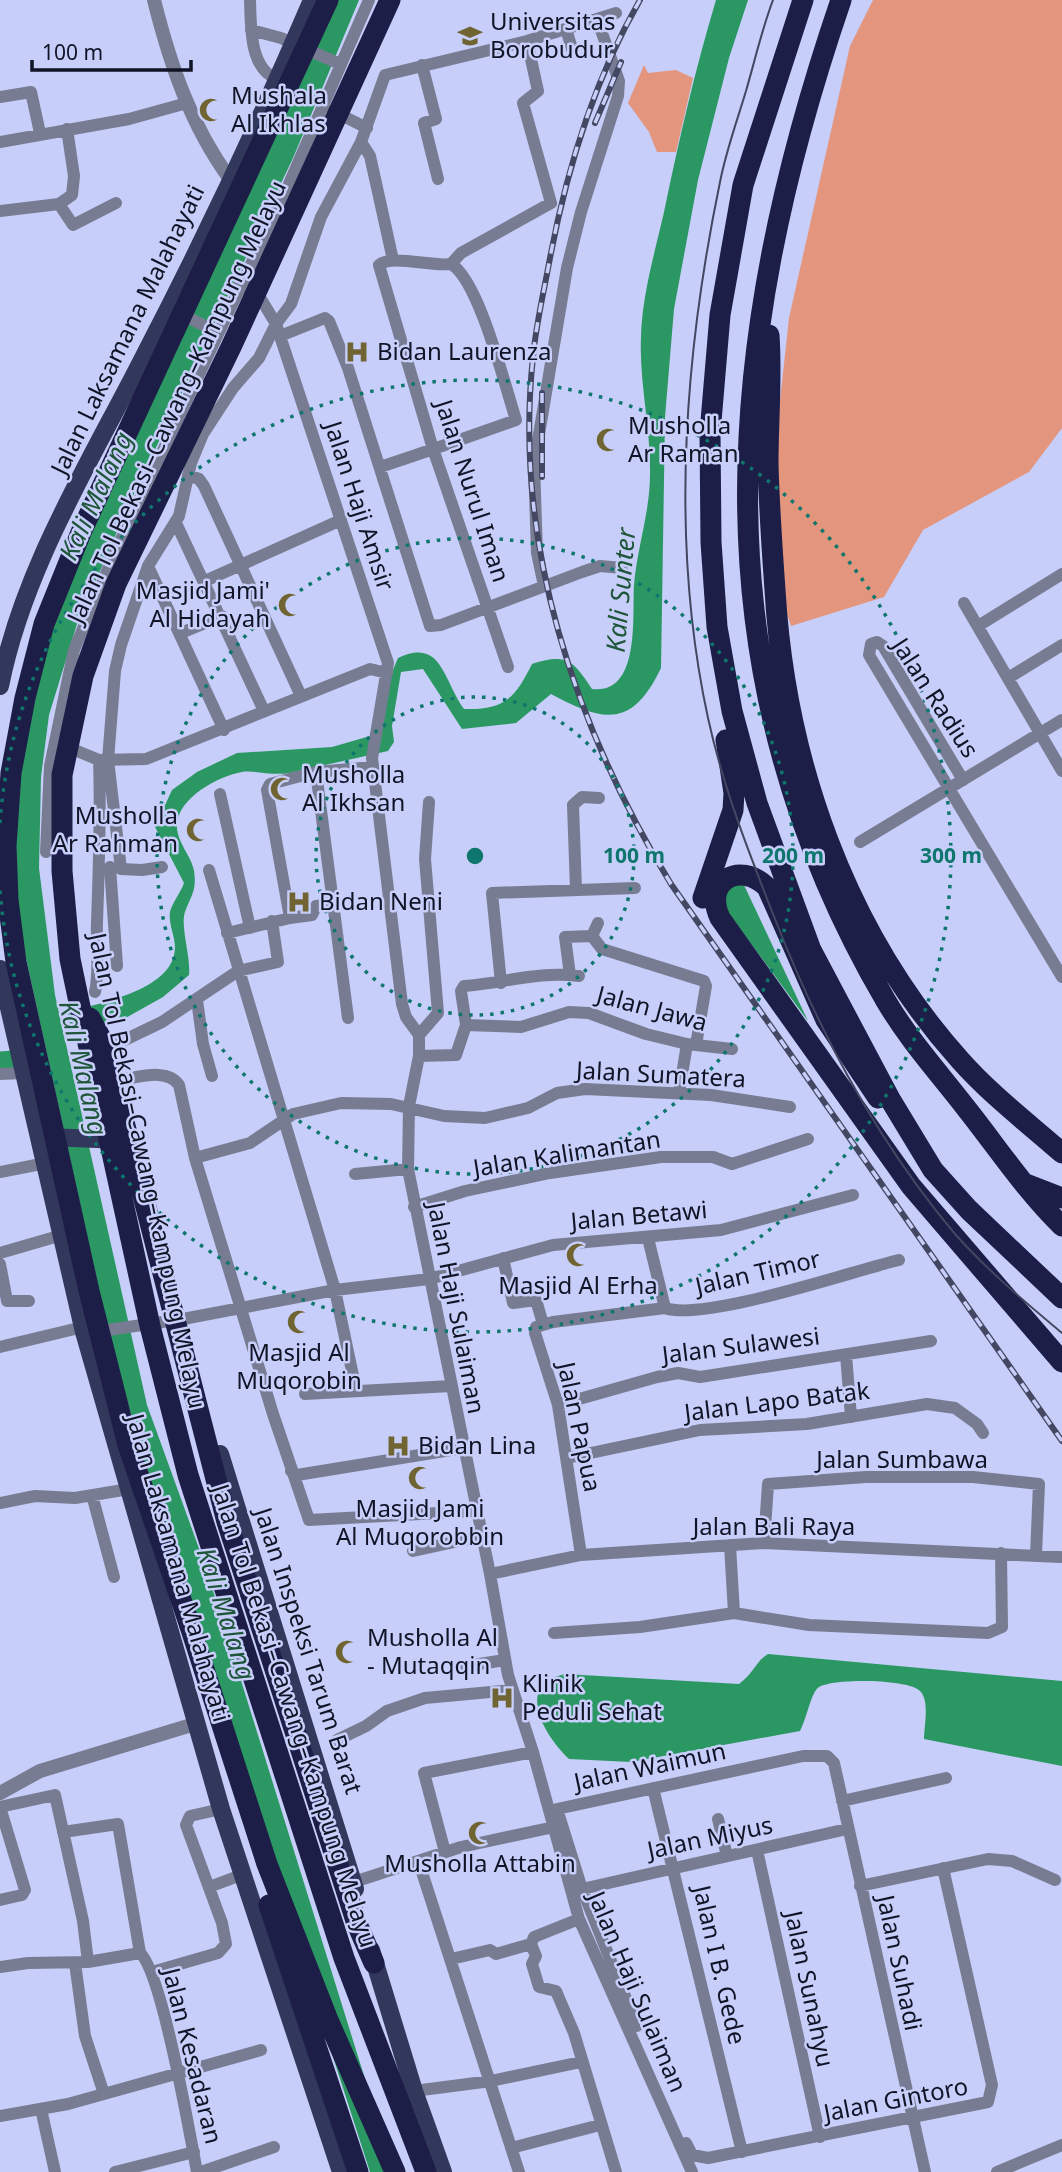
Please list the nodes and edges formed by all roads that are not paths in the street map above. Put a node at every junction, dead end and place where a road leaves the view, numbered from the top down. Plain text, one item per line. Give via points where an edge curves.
1 (155, 0) edge
2 (250, 0) edge
3 (312, 0) edge
4 (328, 0) edge
5 (369, 0) edge
6 (390, 0) edge
7 (803, 0) edge
8 (841, 0) edge
9 (616, 13) dead end
10 (597, 19) junction
11 (566, 29) junction
12 (251, 30) junction
13 (527, 41) junction
14 (298, 46) junction
15 (573, 52) dead end
16 (337, 63) junction
17 (422, 65) junction
18 (277, 79) junction
19 (0, 97) edge
20 (187, 103) junction
21 (323, 105) junction
22 (367, 128) junction
23 (67, 129) junction
24 (40, 133) junction
25 (0, 142) edge
26 (361, 142) junction
27 (230, 179) junction
28 (438, 179) dead end
29 (116, 202) dead end
30 (59, 204) junction
31 (0, 211) edge
32 (393, 260) junction
33 (451, 264) junction
34 (240, 284) junction
35 (765, 302) junction
36 (173, 310) junction
37 (278, 330) junction
38 (214, 331) junction
39 (178, 415) junction
40 (203, 434) junction
41 (433, 449) junction
42 (380, 467) junction
43 (188, 475) junction
44 (341, 520) junction
45 (176, 523) junction
46 (115, 551) junction
47 (242, 564) junction
48 (148, 566) junction
49 (622, 568) dead end
50 (1062, 574) edge
51 (205, 581) junction
52 (544, 586) junction
53 (964, 603) dead end
54 (488, 606) junction
55 (222, 616) junction
56 (717, 626) junction
57 (978, 626) junction
58 (181, 633) junction
59 (1062, 645) edge
60 (508, 667) dead end
61 (387, 673) junction
62 (1008, 678) junction
63 (0, 686) edge
64 (301, 696) junction
65 (921, 710) junction
66 (264, 711) junction
67 (908, 717) junction
68 (1062, 720) edge
69 (225, 730) junction
70 (1040, 733) junction
71 (54, 741) junction
72 (103, 760) junction
73 (373, 762) junction
74 (1062, 771) edge
75 (316, 772) junction
76 (963, 780) junction
77 (948, 789) junction
78 (220, 794) dead end
79 (599, 798) dead end
80 (429, 802) dead end
81 (860, 842) dead end
82 (46, 852) dead end
83 (111, 866) junction
84 (162, 867) dead end
85 (209, 870) dead end
86 (635, 888) dead end
87 (576, 889) junction
88 (334, 904) junction
89 (290, 918) junction
90 (272, 921) junction
91 (598, 923) dead end
92 (250, 928) junction
93 (228, 933) junction
94 (592, 936) junction
95 (117, 966) dead end
96 (0, 969) edge
97 (238, 971) junction
98 (1062, 977) edge
99 (501, 983) junction
100 (87, 997) junction
101 (197, 1000) junction
102 (348, 1018) dead end
103 (466, 1024) junction
104 (419, 1035) junction
105 (691, 1045) junction
106 (732, 1049) dead end
107 (419, 1056) junction
108 (22, 1068) junction
109 (0, 1074) edge
110 (212, 1076) dead end
111 (118, 1080) junction
112 (679, 1093) junction
113 (409, 1106) junction
114 (790, 1107) dead end
115 (283, 1121) junction
116 (50, 1137) junction
117 (808, 1139) dead end
118 (131, 1142) junction
119 (1062, 1153) edge
120 (195, 1158) junction
121 (46, 1163) junction
122 (929, 1163) junction
123 (408, 1169) junction
124 (0, 1172) edge
125 (355, 1174) dead end
126 (1026, 1184) junction
127 (853, 1195) dead end
128 (1062, 1198) edge
129 (414, 1207) junction
130 (1062, 1226) edge
131 (61, 1230) junction
132 (648, 1238) junction
133 (0, 1253) edge
134 (503, 1258) junction
135 (899, 1260) dead end
136 (0, 1264) edge
137 (429, 1279) junction
138 (335, 1290) junction
139 (1062, 1298) edge
140 (29, 1301) dead end
141 (242, 1307) junction
142 (665, 1308) junction
143 (183, 1319) junction
144 (543, 1324) junction
145 (83, 1330) junction
146 (931, 1341) dead end
147 (0, 1347) edge
148 (846, 1355) junction
149 (1062, 1362) edge
150 (1062, 1380) edge
151 (451, 1386) junction
152 (356, 1390) junction
153 (305, 1394) dead end
154 (558, 1405) junction
155 (851, 1417) junction
156 (983, 1433) dead end
157 (463, 1448) junction
158 (567, 1458) junction
159 (291, 1471) junction
160 (129, 1489) junction
161 (92, 1495) junction
162 (0, 1503) edge
163 (476, 1511) junction
164 (482, 1536) junction
165 (764, 1544) junction
166 (730, 1545) junction
167 (413, 1551) dead end
168 (1001, 1553) junction
169 (581, 1555) junction
170 (1036, 1555) junction
171 (1060, 1557) dead end
172 (490, 1574) junction
173 (114, 1577) dead end
174 (734, 1614) junction
175 (190, 1626) junction
176 (554, 1633) dead end
177 (505, 1660) junction
178 (466, 1666) dead end
179 (512, 1690) junction
180 (198, 1723) junction
181 (337, 1740) dead end
182 (533, 1752) junction
183 (834, 1763) joint
184 (946, 1778) dead end
185 (653, 1788) junction
186 (0, 1793) edge
187 (842, 1801) junction
188 (221, 1809) junction
189 (718, 1819) dead end
190 (554, 1827) junction
191 (847, 1829) junction
192 (63, 1832) junction
193 (757, 1850) junction
194 (444, 1852) junction
195 (727, 1856) junction
196 (419, 1863) junction
197 (675, 1867) junction
198 (943, 1868) junction
199 (244, 1874) junction
200 (1055, 1880) dead end
201 (354, 1882) junction
202 (860, 1886) junction
203 (209, 1887) junction
204 (582, 1889) junction
205 (0, 1900) edge
206 (579, 1919) junction
207 (531, 1944) junction
208 (140, 1953) junction
209 (451, 1958) junction
210 (81, 1962) junction
211 (374, 1963) junction
212 (0, 1967) edge
213 (152, 1972) junction
214 (261, 2050) dead end
215 (582, 2062) junction
216 (179, 2076) junction
217 (491, 2081) junction
218 (414, 2091) junction
219 (104, 2094) junction
220 (40, 2109) junction
221 (0, 2116) edge
222 (911, 2118) junction
223 (600, 2125) junction
224 (820, 2137) junction
225 (1062, 2146) edge
226 (274, 2147) dead end
227 (511, 2148) junction
228 (194, 2151) junction
229 (742, 2152) junction
230 (701, 2157) joint
231 (241, 2166) edge
232 (1022, 2167) edge
233 (55, 2172) edge
234 (115, 2172) edge
235 (199, 2172) edge
236 (341, 2172) edge
237 (358, 2172) edge
238 (395, 2172) edge
239 (426, 2172) edge
240 (443, 2172) edge
241 (519, 2172) edge
242 (616, 2172) edge
243 (692, 2172) edge
244 (925, 2172) edge
245 (997, 2172) edge

1 - 20 street
2 - 12 street
3 - 14 main road, Jalan Laksamana Malahayati
4 - 175 highway, Jalan Tol Bekasi–Cawang–Kampung Melayu, bridge via 78,541 44,624 11,773 6,846 16,962 128,1446
5 - 16 street
6 - 100 highway, Jalan Tol Bekasi–Cawang–Kampung Melayu, bridge via 116,584 83,676 62,775 62,871 70,959
7 - 56 highway via 743,186 720,315 710,433
8 - 35 highway via 804,113
9 - 10 street
10 - 11 street
10 - 52 street via 619,81 618,96 567,268 534,464 537,553
11 - 13 street
11 - 15 street
12 - 14 street
12 - 18 street via 260,65
13 - 17 street
13 - 33 street via 538,91 523,103 551,203 461,253
14 - 16 street
14 - 18 main road, Jalan Laksamana Malahayati
16 - 21 street
17 - 22 street via 383,78
17 - 28 street via 436,119 424,123
18 - 27 main road, Jalan Laksamana Malahayati
19 - 24 street via 31,92
20 - 23 street
20 - 27 street via 204,141
21 - 22 street
21 - 34 street
22 - 26 street
23 - 24 street
23 - 30 street via 74,187 72,195
24 - 25 street
26 - 32 street via 370,156
26 - 37 street via 321,217
27 - 36 main road, Jalan Laksamana Malahayati
29 - 30 street via 73,225
30 - 31 street
32 - 33 street
32 - 41 street, Jalan Nurul Iman via 379,265
33 - 41 street via 467,278 516,420
34 - 37 street, Jalan Haji Amsir via 258,294
34 - 38 street
35 - 119 highway via 775,593 786,697 813,797 866,923 933,1027 978,1079
35 - 126 highway via 749,410 748,561 769,712 788,785 813,856 887,1003 932,1068
36 - 38 street
36 - 63 main road, Jalan Laksamana Malahayati via 37,568
37 - 40 street
37 - 42 street via 325,318 329,321
37 - 44 street, Jalan Haji Amsir
38 - 39 street
39 - 40 street
39 - 46 street
40 - 43 street
41 - 42 street
41 - 54 street, Jalan Nurul Iman
42 - 54 street via 430,626
43 - 45 street
43 - 47 street via 201,482
44 - 47 street
44 - 61 street, Jalan Haji Amsir via 388,663
45 - 48 street
45 - 51 street
46 - 48 street
46 - 71 street via 74,650
47 - 51 street
47 - 64 street
48 - 58 street
48 - 72 street via 115,671
49 - 52 street via 600,566
50 - 57 street
51 - 55 street
52 - 54 street
53 - 57 street
54 - 60 street, Jalan Nurul Iman
55 - 58 street
55 - 66 street
56 - 122 highway via 732,711 757,803 811,950
56 - 150 highway via 718,705 734,793 725,837 704,890 704,912 902,1193
57 - 62 street
58 - 69 street
59 - 62 street
61 - 64 street via 370,669
61 - 73 street, Jalan Haji Amsir
62 - 70 street
64 - 66 street
65 - 67 street
65 - 67 street, Jalan Radius via 883,646 872,643 869,655
65 - 76 street, Jalan Radius
66 - 69 street
67 - 77 street, Jalan Radius
68 - 70 street
69 - 72 street via 146,759
70 - 74 street
70 - 76 street
71 - 72 street
71 - 82 street
72 - 83 street
72 - 83 street
73 - 75 street
73 - 104 street, Jalan Haji Sulaiman via 402,1004 405,1017
75 - 88 street
75 - 89 street via 275,782 267,790
76 - 77 street
77 - 81 street
77 - 98 street, Jalan Radius
78 - 92 street
79 - 87 street via 582,797 573,805
80 - 104 street via 425,859 438,1013
83 - 84 street
83 - 95 street
83 - 100 street via 97,924 100,965
85 - 93 street
86 - 87 street
87 - 99 street via 491,894
88 - 89 street via 316,906 312,915
88 - 102 street
89 - 90 street
90 - 92 street
90 - 97 street via 278,962
91 - 94 street
92 - 93 street
93 - 97 street
94 - 99 street via 565,937 575,976 526,974
94 - 105 street via 602,949 704,981
96 - 108 main road, Jalan Laksamana Malahayati
97 - 101 street
97 - 115 street
99 - 103 street via 463,987
100 - 211 highway, bridge via 104,1044 228,1522 357,1924
100 - 239 highway, Jalan Tol Bekasi–Cawang–Kampung Melayu, bridge via 150,1326 188,1475 344,1958
101 - 110 street
101 - 111 street via 110,1047
103 - 105 street, Jalan Jawa via 522,1027 569,1012 589,1013
103 - 107 street via 456,1055
104 - 107 street, Jalan Haji Sulaiman
105 - 106 street, Jalan Jawa
105 - 112 street
107 - 113 street, Jalan Haji Sulaiman
108 - 109 street
108 - 116 main road via 33,1079
108 - 121 main road, Jalan Laksamana Malahayati
111 - 118 street
111 - 120 street via 165,1074 174,1078
112 - 113 street, Jalan Sumatera via 565,1090 528,1108 485,1118 444,1116
112 - 114 street, Jalan Sumatera
113 - 115 street, Jalan Sumatera via 341,1103 303,1111
113 - 123 street, Jalan Haji Sulaiman
115 - 120 street, Jalan Sumatera via 250,1143
115 - 138 street
116 - 118 main road, bridge
116 - 131 main road via 63,1209
117 - 129 street, Jalan Kalimantan via 732,1164 713,1157 661,1157 550,1172
118 - 143 main road, Jalan Inspeksi Tarum Barat
120 - 141 street
121 - 124 street
121 - 131 main road, Jalan Laksamana Malahayati
122 - 139 highway via 969,1210
122 - 149 highway via 844,1051 767,887 744,873 720,884 715,895 720,918 911,1186
123 - 125 street
123 - 129 street, Jalan Haji Sulaiman
126 - 128 highway
126 - 130 highway
127 - 132 street, Jalan Betawi via 721,1230
129 - 137 street, Jalan Haji Sulaiman
131 - 133 street
131 - 145 main road, Jalan Laksamana Malahayati
132 - 134 street, Jalan Betawi via 553,1245
132 - 142 street
134 - 137 street, Jalan Betawi
134 - 144 street via 513,1303 536,1300
135 - 142 street, Jalan Timor via 701,1310
136 - 140 street via 7,1301
137 - 138 street, Jalan Betawi
137 - 151 street, Jalan Haji Sulaiman
138 - 141 street, Jalan Betawi
138 - 152 street
141 - 143 street, Jalan Betawi
141 - 159 street
142 - 144 street, Jalan Timor
143 - 145 street, Jalan Betawi
143 - 201 main road, Jalan Inspeksi Tarum Barat via 226,1476
144 - 154 street, Jalan Papua via 535,1333
145 - 147 street, Jalan Betawi
145 - 160 main road, Jalan Laksamana Malahayati
146 - 148 street, Jalan Sulawesi
148 - 154 street, Jalan Sulawesi via 700,1377 678,1373
148 - 155 street
151 - 152 street
151 - 157 street, Jalan Haji Sulaiman
152 - 153 street
154 - 158 street, Jalan Papua
155 - 156 street, Jalan Lapo Batak via 940,1404 955,1408
155 - 158 street, Jalan Lapo Batak via 700,1430
157 - 159 street via 297,1475
157 - 163 street, Jalan Haji Sulaiman
158 - 169 street, Jalan Papua
159 - 163 street via 309,1520
160 - 161 street
160 - 180 main road, Jalan Laksamana Malahayati
161 - 162 street via 35,1496
161 - 173 street
163 - 164 street, Jalan Haji Sulaiman
164 - 167 street
164 - 172 street, Jalan Haji Sulaiman
165 - 166 street, Jalan Bali Raya
165 - 168 street, Jalan Bali Raya
165 - 170 street, Jalan Sumbawa via 766,1487 777,1482 973,1478 1039,1485
166 - 169 street, Jalan Bali Raya
166 - 174 street
168 - 170 street, Jalan Bali Raya
168 - 174 street via 1002,1627 988,1633 808,1625
169 - 172 street, Jalan Bali Raya
170 - 171 street, Jalan Bali Raya
172 - 177 street, Jalan Haji Sulaiman
174 - 176 street
175 - 237 highway via 219,1756
175 - 238 highway, Jalan Tol Bekasi–Cawang–Kampung Melayu via 267,1864 328,2020
177 - 178 street
177 - 179 street, Jalan Haji Sulaiman
179 - 181 street via 425,1698 387,1711
179 - 182 street, Jalan Haji Sulaiman
180 - 186 street via 40,1771
180 - 188 main road, Jalan Laksamana Malahayati
182 - 190 street, Jalan Haji Sulaiman
182 - 194 street via 424,1773
183 - 185 street, Jalan Waimun via 820,1754
183 - 187 street, Jalan Suhadi
184 - 187 street
185 - 197 street, Jalan I B. Gede
185 - 204 street, Jalan Waimun via 557,1809
187 - 191 street, Jalan Suhadi
188 - 199 main road, Jalan Laksamana Malahayati
188 - 203 street via 187,1820
189 - 195 street
190 - 194 street
190 - 206 street, Jalan Haji Sulaiman
191 - 193 street, Jalan Miyus
191 - 202 street, Jalan Suhadi
192 - 205 street via 55,1796 0,1807 24,1893
192 - 208 street via 119,1825
192 - 210 street via 83,1921
193 - 195 street, Jalan Miyus
193 - 224 street, Jalan Sunahyu
194 - 196 street
195 - 197 street, Jalan Miyus
196 - 201 street
196 - 209 street
197 - 204 street, Jalan Miyus
197 - 229 street, Jalan I B. Gede
198 - 200 street via 1000,1859
198 - 202 street
198 - 222 street, Jalan Gintoro via 992,2093 983,2104
199 - 203 street
199 - 236 main road, Jalan Laksamana Malahayati
201 - 211 main road, Jalan Inspeksi Tarum Barat
202 - 222 street, Jalan Suhadi
203 - 213 street via 226,1944 218,1953
204 - 230 street, Jalan Waimun via 688,2149
206 - 207 street via 534,1937
206 - 243 street, Jalan Haji Sulaiman
207 - 209 street via 496,1954 490,1950
207 - 215 street via 539,1987 556,1991
208 - 210 street
208 - 213 street, Jalan Kesadaran
209 - 217 street
210 - 212 street
210 - 219 street via 85,2036
211 - 218 main road, Jalan Inspeksi Tarum Barat
213 - 216 street, Jalan Kesadaran
214 - 216 street
215 - 217 street
215 - 223 street
216 - 219 street
216 - 228 street, Jalan Kesadaran
217 - 218 street
217 - 227 street
218 - 240 main road, Jalan Inspeksi Tarum Barat
219 - 220 street
220 - 221 street
220 - 233 street
222 - 224 street, Jalan Gintoro
222 - 244 street, Jalan Suhadi
223 - 227 street
223 - 242 street
224 - 229 street, Jalan Gintoro
225 - 232 street
226 - 231 street
227 - 241 street
228 - 234 street
228 - 235 street, Jalan Kesadaran
229 - 230 street, Jalan Gintoro
231 - 235 street
232 - 245 street

